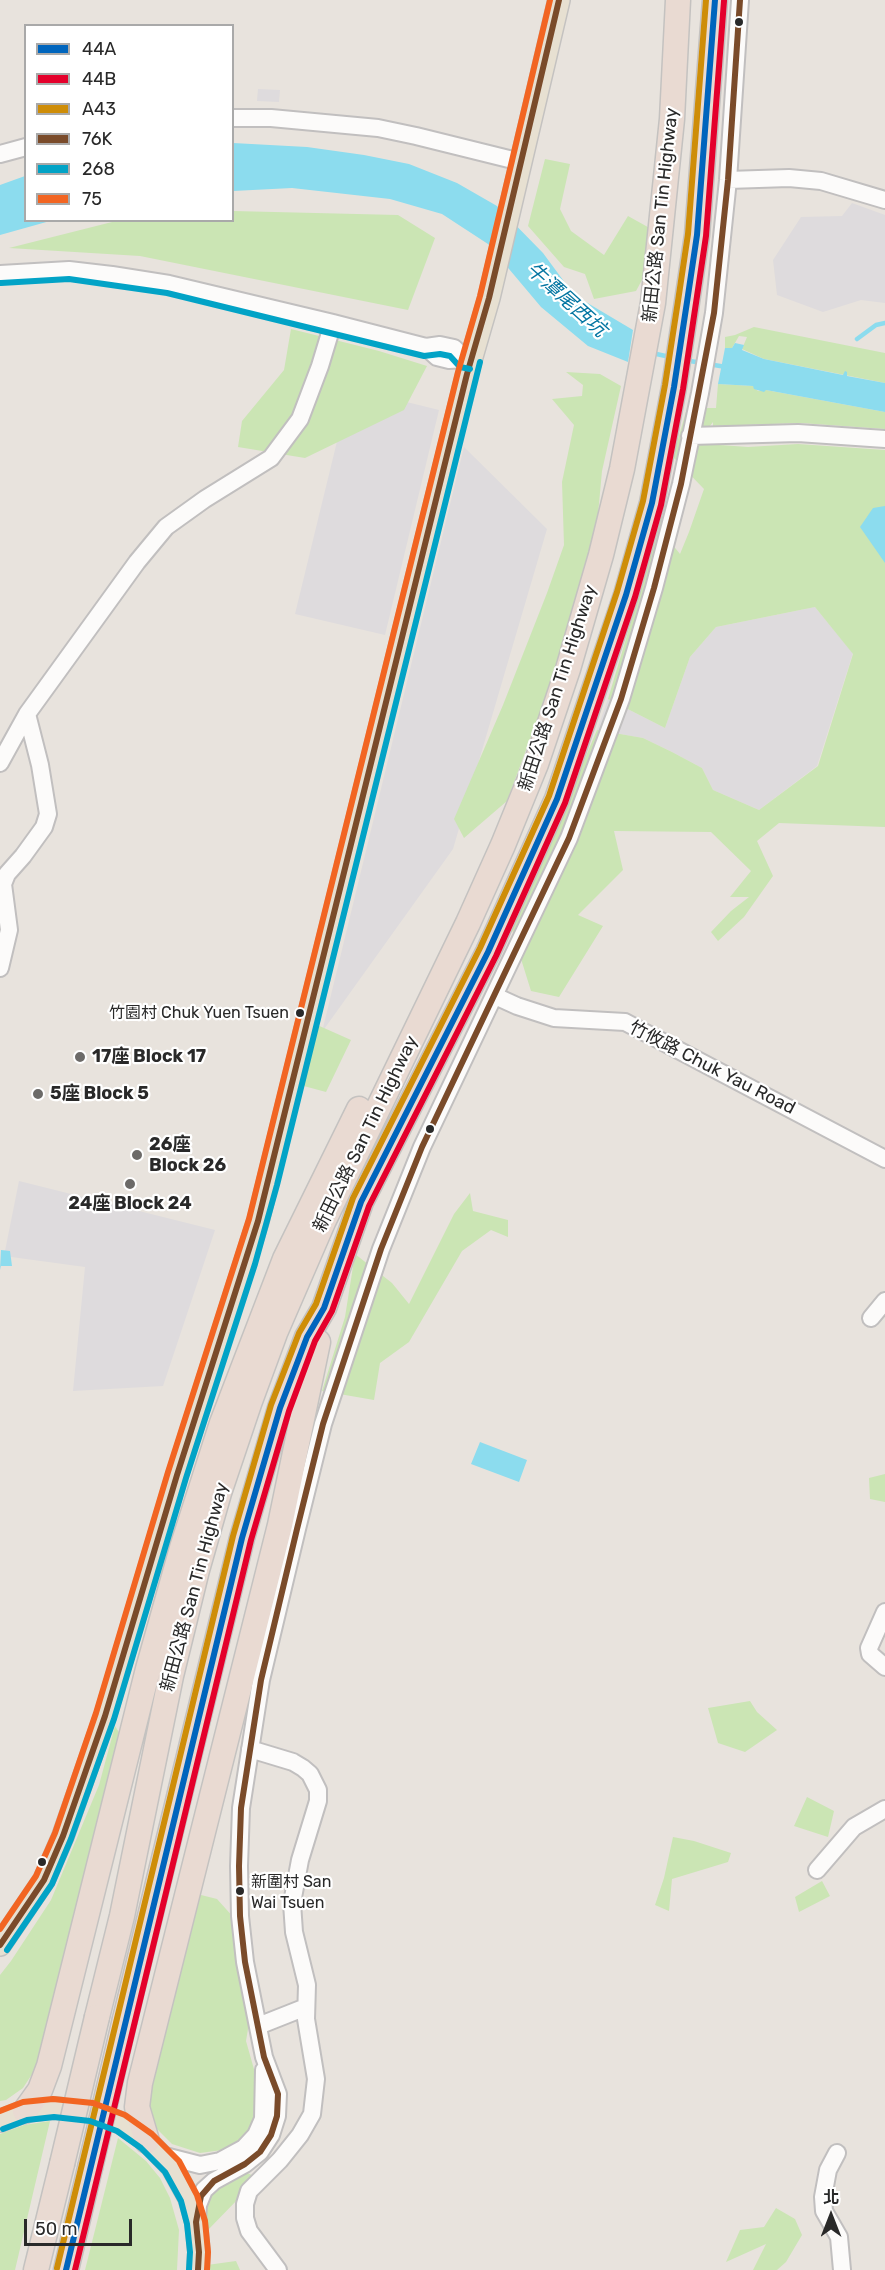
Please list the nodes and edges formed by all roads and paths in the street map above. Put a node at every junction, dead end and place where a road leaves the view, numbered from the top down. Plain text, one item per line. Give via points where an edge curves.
1 (559, 0) edge
2 (678, 0) edge
3 (715, 0) edge
4 (740, 0) edge
5 (234, 118) edge
6 (24, 148) edge
7 (0, 154) edge
8 (521, 162) junction
9 (728, 180) junction
10 (885, 200) edge
11 (0, 274) edge
12 (333, 323) junction
13 (468, 359) junction
14 (690, 436) junction
15 (885, 440) edge
16 (27, 714) junction
17 (0, 763) edge
18 (468, 923) junction
19 (0, 968) edge
20 (495, 996) junction
21 (885, 1159) edge
22 (885, 1301) edge
23 (324, 1308) junction
24 (871, 1318) dead end
25 (885, 1612) edge
26 (885, 1667) edge
27 (250, 1749) junction
28 (885, 1809) edge
29 (817, 1870) dead end
30 (0, 1945) edge
31 (306, 2007) junction
32 (258, 2026) junction
33 (264, 2057) junction
34 (25, 2111) junction
35 (0, 2121) edge
36 (154, 2148) junction
37 (837, 2153) dead end
38 (196, 2222) junction
39 (36, 2270) edge
40 (66, 2270) edge
41 (198, 2270) edge
42 (278, 2270) edge
43 (842, 2270) edge

1 - 8 main road
2 - 18 highway, 新田公路 San Tin Highway via 671,130 653,303 639,387 604,544 536,764
3 - 23 highway, 新田公路 San Tin Highway via 697,235 687,302 652,503 626,595 557,799 488,952 361,1202
4 - 9 street
5 - 8 street via 378,128
6 - 7 street
8 - 13 main road via 489,298
9 - 10 street via 821,180
9 - 14 street via 714,313
11 - 12 street via 69,270 112,275 169,284
12 - 13 street via 426,347 454,348
12 - 16 street via 300,419 271,458 166,527
13 - 30 main road via 246,1262 105,1716 63,1836 44,1880
14 - 15 street via 798,433
14 - 20 street via 654,588 621,699 569,838
16 - 17 street
16 - 19 street via 48,814 44,827 3,884 9,930
18 - 34 highway via 406,1017 285,1259 254,1336 182,1548 148,1669 49,2066 40,2090
18 - 39 highway, 新田公路 San Tin Highway, bridge via 324,1220 275,1333 219,1493 171,1676 122,1916
20 - 21 street, 竹攸路 Chuk Yau Road via 554,1018 625,1022
20 - 27 street via 404,1189 323,1424 261,1680
22 - 24 street
23 - 36 highway via 280,1525 140,2083 137,2107
23 - 40 highway, 新田公路 San Tin Highway, bridge via 307,1337 280,1408 242,1538
25 - 26 street via 868,1648
27 - 31 street via 303,1768 318,1790 292,1903 294,1932 308,1993
27 - 32 street via 241,1808 239,1893 245,1962
28 - 29 street via 854,1827
31 - 32 street
31 - 42 street via 316,2079 312,2114 280,2160 249,2191 245,2204 249,2231
32 - 33 street
33 - 36 street via 263,2119 244,2148 228,2158 200,2165
33 - 38 street via 278,2094 271,2135 254,2158 208,2185 201,2196
34 - 35 main road
34 - 36 main road via 54,2108 92,2112 120,2123
36 - 38 main road via 181,2182
37 - 43 street via 828,2170 823,2197 824,2211 838,2238
38 - 41 main road

